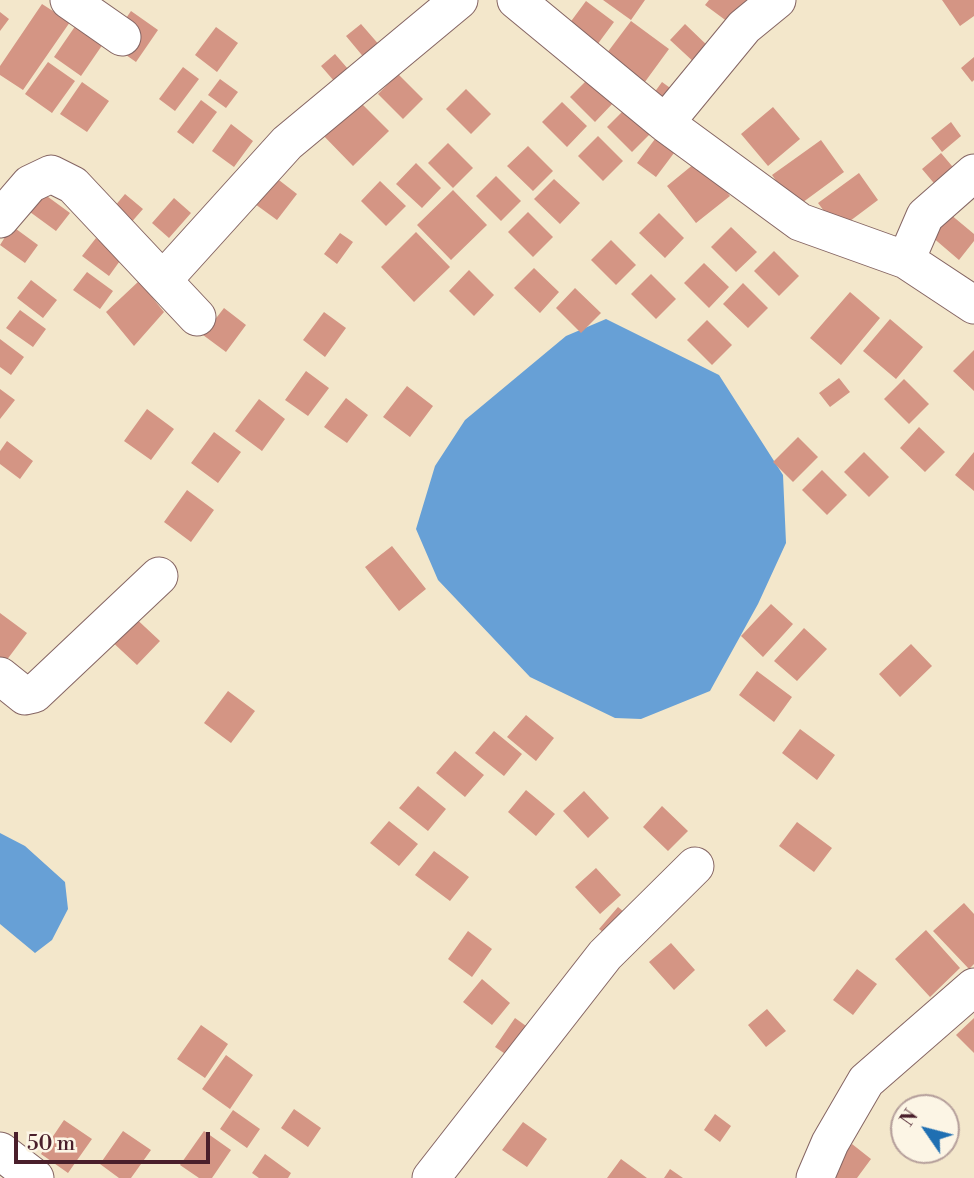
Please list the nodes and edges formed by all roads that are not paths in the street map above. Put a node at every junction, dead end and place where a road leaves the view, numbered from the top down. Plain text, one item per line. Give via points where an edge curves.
1 (69, 0) edge
2 (459, 0) edge
3 (516, 0) edge
4 (777, 0) edge
5 (122, 37) dead end
6 (665, 122) junction
7 (974, 173) edge
8 (0, 219) edge
9 (906, 260) junction
10 (163, 280) junction
11 (974, 305) edge
12 (197, 317) dead end
13 (159, 576) dead end
14 (0, 676) edge
15 (695, 866) dead end
16 (974, 987) edge
17 (0, 1151) edge
18 (35, 1178) edge
19 (431, 1178) edge
20 (815, 1178) edge

1 - 5 street
2 - 10 street via 287,143
3 - 6 street
4 - 6 street via 744,27
6 - 9 street via 800,222
7 - 9 street via 925,216
8 - 10 street via 30,184 51,174 73,185
9 - 11 street
10 - 12 street
13 - 14 street via 34,695 25,696
15 - 19 street via 604,955
16 - 20 street via 866,1081
17 - 18 street

